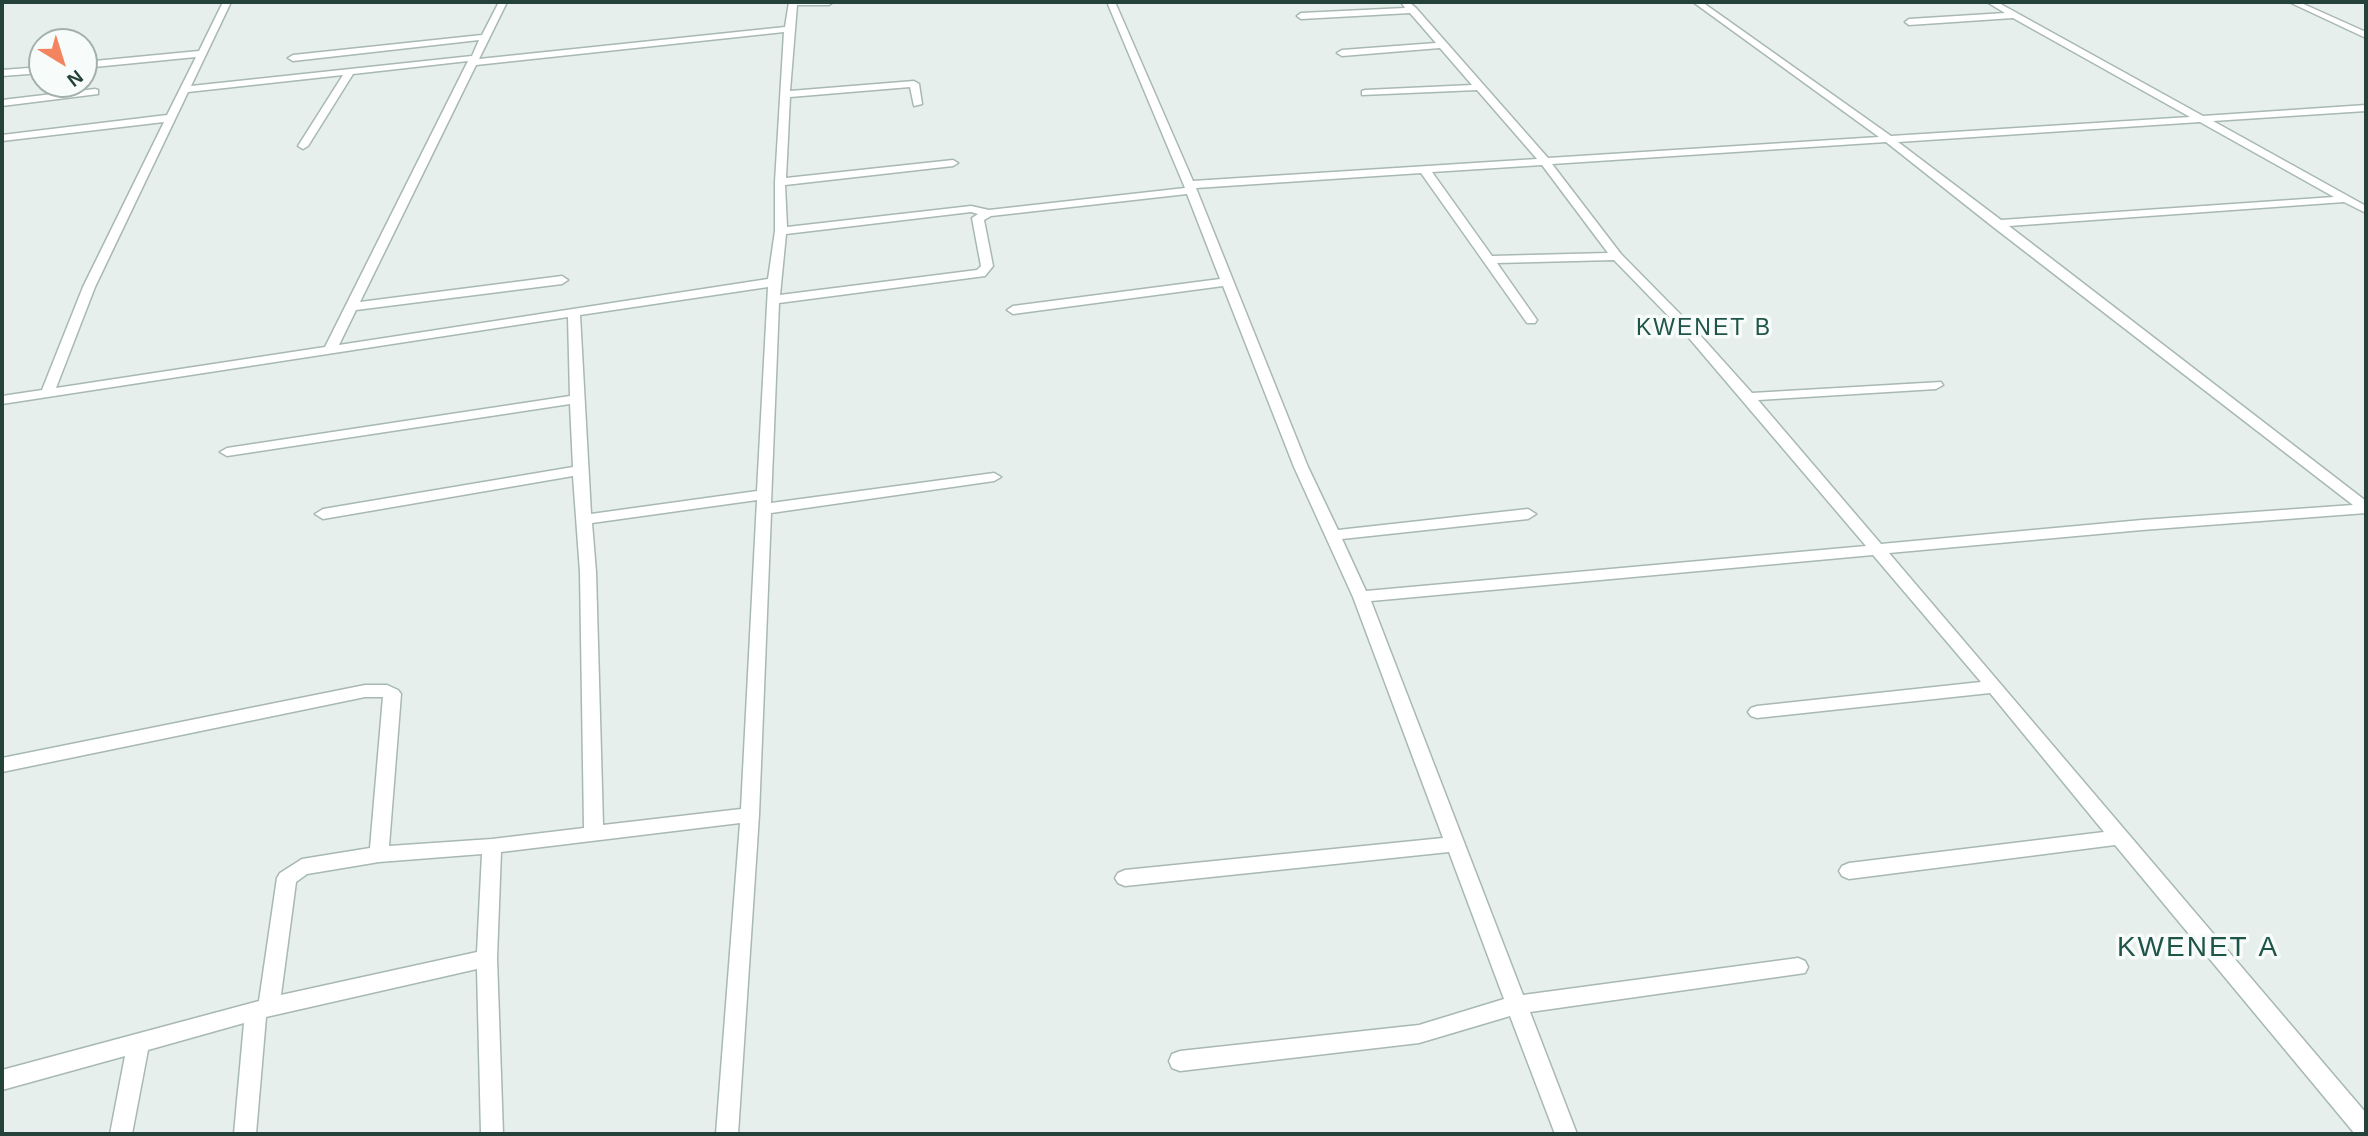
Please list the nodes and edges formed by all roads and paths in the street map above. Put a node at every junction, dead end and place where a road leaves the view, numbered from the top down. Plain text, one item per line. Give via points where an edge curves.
1 (227, 2) edge
2 (503, 2) edge
3 (829, 2) edge
4 (1111, 2) edge
5 (1697, 2) edge
6 (1991, 2) edge
7 (2293, 2) edge
8 (793, 3) edge
9 (1409, 6) edge
10 (2015, 15) junction
11 (1301, 16) dead end
12 (1909, 22) dead end
13 (789, 29) junction
14 (2366, 35) edge
15 (486, 37) junction
16 (1443, 45) junction
17 (204, 53) junction
18 (1342, 53) dead end
19 (293, 58) dead end
20 (474, 60) junction
21 (98, 64) edge
22 (28, 71) edge
23 (350, 72) junction
24 (2, 73) edge
25 (1480, 87) junction
26 (183, 90) junction
27 (1365, 93) dead end
28 (785, 94) junction
29 (44, 98) edge
30 (2, 103) edge
31 (916, 104) dead end
32 (2366, 108) edge
33 (169, 118) junction
34 (2203, 119) junction
35 (2, 138) edge
36 (1887, 138) junction
37 (303, 146) dead end
38 (1545, 162) junction
39 (953, 163) dead end
40 (1424, 169) junction
41 (780, 182) junction
42 (1189, 188) junction
43 (2356, 202) edge
44 (2366, 210) edge
45 (989, 213) junction
46 (1996, 224) junction
47 (781, 231) junction
48 (1617, 256) junction
49 (1489, 260) junction
50 (562, 280) dead end
51 (774, 282) junction
52 (1225, 282) junction
53 (773, 300) junction
54 (353, 307) junction
55 (1013, 310) dead end
56 (574, 313) junction
57 (1531, 320) dead end
58 (330, 350) junction
59 (1937, 385) dead end
60 (47, 394) junction
61 (1748, 397) junction
62 (578, 399) junction
63 (2, 400) edge
64 (227, 452) dead end
65 (581, 470) junction
66 (994, 477) dead end
67 (764, 502) junction
68 (2366, 508) edge
69 (323, 514) dead end
70 (1528, 514) dead end
71 (584, 520) junction
72 (1333, 535) junction
73 (1875, 549) junction
74 (1361, 597) junction
75 (1994, 687) junction
76 (1757, 712) dead end
77 (2, 765) edge
78 (750, 814) junction
79 (594, 835) junction
80 (2121, 837) junction
81 (1455, 844) junction
82 (492, 846) junction
83 (379, 854) junction
84 (1849, 871) dead end
85 (1125, 878) dead end
86 (487, 958) junction
87 (1798, 967) dead end
88 (1515, 1005) junction
89 (262, 1009) junction
90 (138, 1045) junction
91 (1180, 1061) dead end
92 (2, 1080) edge
93 (2359, 1110) edge
94 (2366, 1130) edge
95 (121, 1134) edge
96 (245, 1134) edge
97 (492, 1134) edge
98 (727, 1134) edge
99 (1566, 1134) edge

1 - 17 street
2 - 15 street
3 - 8 street
4 - 42 street
5 - 36 street
6 - 10 street
7 - 14 street
8 - 13 street
9 - 11 street
9 - 16 street
10 - 12 street
10 - 34 street
13 - 20 street
13 - 28 street
15 - 19 street
15 - 20 street
16 - 18 street
16 - 25 street
17 - 21 street
17 - 26 street
20 - 23 street
20 - 54 street
22 - 24 street
23 - 26 street
23 - 37 street
25 - 27 street
25 - 38 street
26 - 33 street
28 - 31 street via 914,84
28 - 41 street
29 - 30 street
32 - 34 street
33 - 35 street
33 - 60 street via 89,287
34 - 36 street
34 - 43 street
36 - 38 street
36 - 46 street
38 - 40 street
38 - 48 street
39 - 41 street
40 - 42 street
40 - 49 street
41 - 47 street
42 - 45 street
42 - 52 street
43 - 44 street
43 - 46 street
45 - 47 street via 971,209
45 - 53 street via 978,218 987,266 981,273
46 - 68 street
47 - 51 street
48 - 49 street
48 - 61 street
49 - 57 street
50 - 54 street
51 - 53 street
51 - 56 street
52 - 55 street
52 - 72 street
53 - 67 street
54 - 58 street
56 - 58 street
56 - 62 street
58 - 60 street
59 - 61 street
60 - 63 street
61 - 73 street
62 - 64 street
62 - 65 street
65 - 69 street
65 - 71 street
66 - 67 street
67 - 71 street
67 - 78 street
68 - 73 street
70 - 72 street
71 - 79 street
72 - 74 street
73 - 74 street
73 - 75 street
74 - 81 street
75 - 76 street
75 - 80 street
77 - 83 street via 365,691 387,691 392,694 391,715
78 - 79 street
78 - 98 street
79 - 82 street
80 - 84 street
80 - 93 street
81 - 85 street
81 - 88 street
82 - 83 street
82 - 86 street
83 - 89 street via 302,867 288,876
86 - 89 street
86 - 97 street
87 - 88 street
88 - 91 street via 1419,1034
88 - 99 street
89 - 90 street
89 - 96 street
90 - 92 street
90 - 95 street
93 - 94 street

